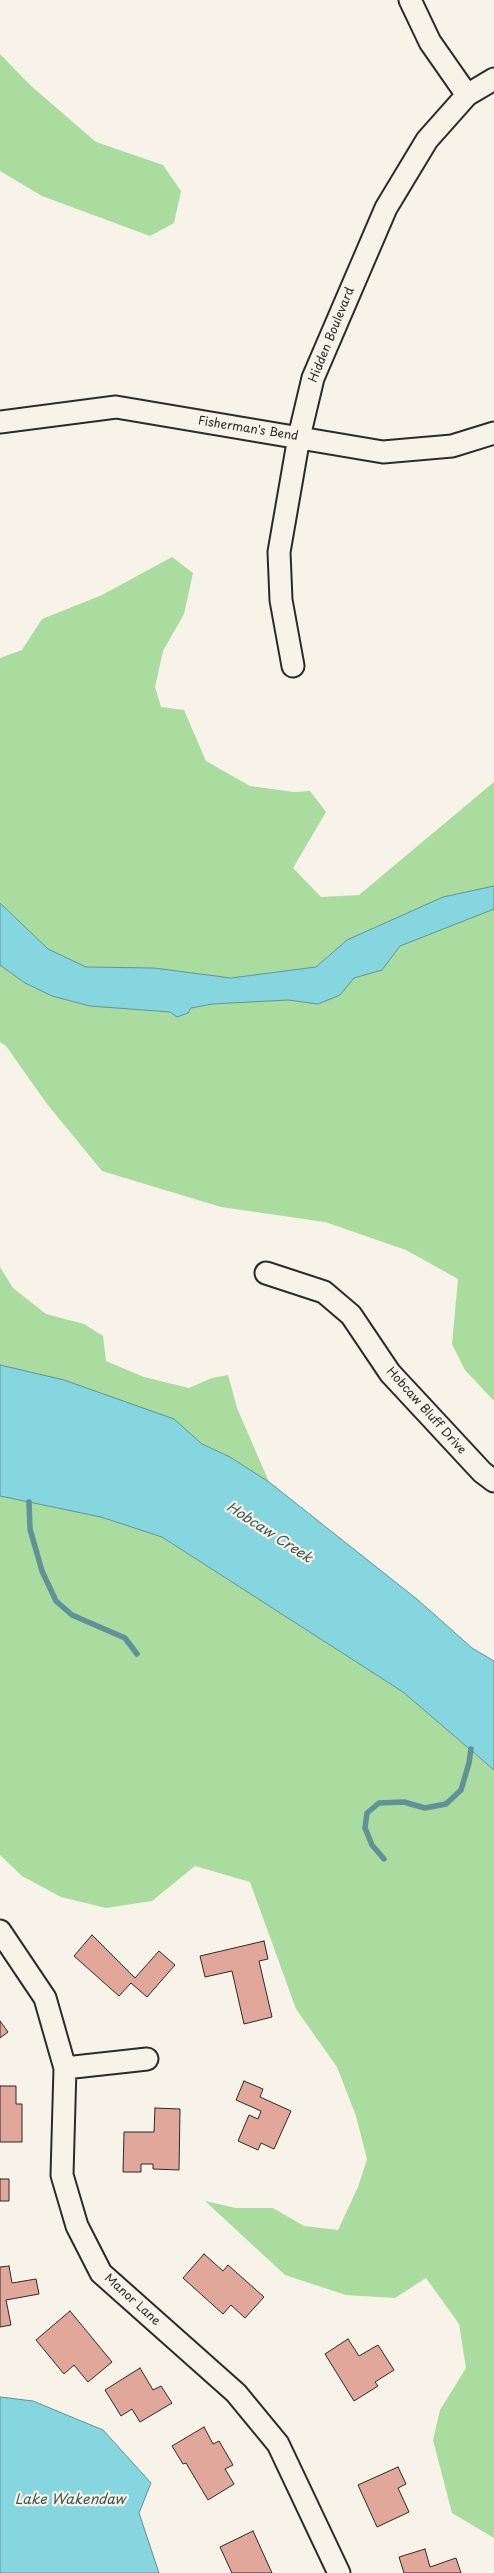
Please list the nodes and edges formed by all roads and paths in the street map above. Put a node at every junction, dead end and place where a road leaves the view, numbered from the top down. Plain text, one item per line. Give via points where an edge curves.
1 (410, 0) edge
2 (494, 79) edge
3 (467, 95) junction
4 (0, 422) edge
5 (494, 434) edge
6 (299, 437) junction
7 (292, 666) dead end
8 (266, 1273) dead end
9 (494, 1481) edge
10 (0, 1931) edge
11 (147, 2059) dead end
12 (65, 2068) junction
13 (339, 2573) edge

1 - 3 street via 430,42
2 - 3 street, Hidden Boulevard
3 - 6 street, Hidden Boulevard via 427,140 386,208 312,378
4 - 6 street, Fisherman's Bend via 116,407
5 - 6 street, Fisherman's Bend via 452,446 383,452
6 - 7 street, Hidden Boulevard via 279,552 281,600
8 - 9 street, Hobcaw Bluff Drive via 324,1292 351,1315 390,1373
10 - 12 street, Manor Lane via 45,1998
11 - 12 street
12 - 13 street, Manor Lane via 62,2175 77,2226 102,2273 236,2392 278,2444

